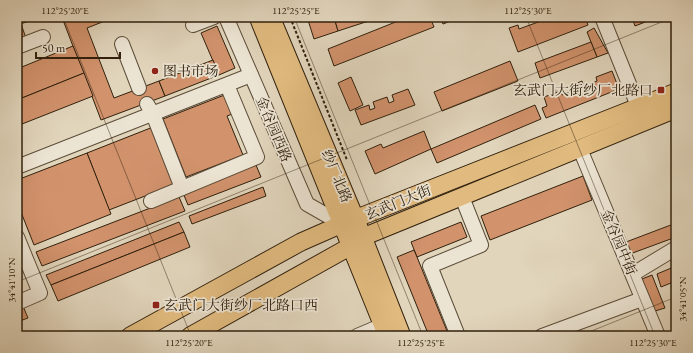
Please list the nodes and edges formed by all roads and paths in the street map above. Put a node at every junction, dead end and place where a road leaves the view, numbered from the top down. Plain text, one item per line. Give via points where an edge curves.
1 (214, 17) edge
2 (226, 17) edge
3 (258, 17) edge
4 (271, 17) edge
5 (602, 17) edge
6 (193, 25) dead end
7 (43, 37) dead end
8 (122, 44) dead end
9 (17, 47) edge
10 (251, 75) junction
11 (227, 85) junction
12 (139, 88) dead end
13 (676, 92) edge
14 (638, 107) junction
15 (150, 109) junction
16 (676, 109) edge
17 (645, 122) junction
18 (580, 149) junction
19 (17, 167) edge
20 (182, 188) junction
21 (462, 197) junction
22 (151, 201) dead end
23 (348, 221) junction
24 (17, 237) edge
25 (357, 241) junction
26 (676, 248) edge
27 (633, 274) junction
28 (642, 298) junction
29 (17, 303) edge
30 (385, 331) edge
31 (130, 336) edge
32 (190, 336) edge
33 (357, 336) edge
34 (402, 336) edge
35 (458, 336) edge
36 (542, 336) edge
37 (658, 336) edge

1 - 6 street
2 - 10 street, 金谷园西路
3 - 23 main road, 纱厂北路
4 - 23 main road, 纱厂北路
5 - 14 street
7 - 9 street
8 - 12 street
10 - 11 street
10 - 23 street, 金谷园西路 via 307,204
11 - 15 street
11 - 20 street via 257,157
13 - 14 main road, 玄武门大街
14 - 17 street
14 - 23 main road, 玄武门大街
15 - 19 street
15 - 20 street
16 - 17 main road, 玄武门大街
17 - 18 main road, 玄武门大街
18 - 21 main road, 玄武门大街
18 - 27 street, 金谷园中街
20 - 22 street
21 - 25 main road, 玄武门大街
21 - 35 street via 481,245 430,266
23 - 25 main road, 纱厂北路
23 - 31 main road, 玄武门大街 via 301,242
24 - 29 street via 40,293
25 - 30 main road, 纱厂北路
25 - 32 main road, 玄武门大街
25 - 34 main road, 纱厂北路
26 - 27 street
27 - 28 street, 金谷园中街
28 - 36 street
28 - 37 street, 金谷园中街
30 - 33 street

